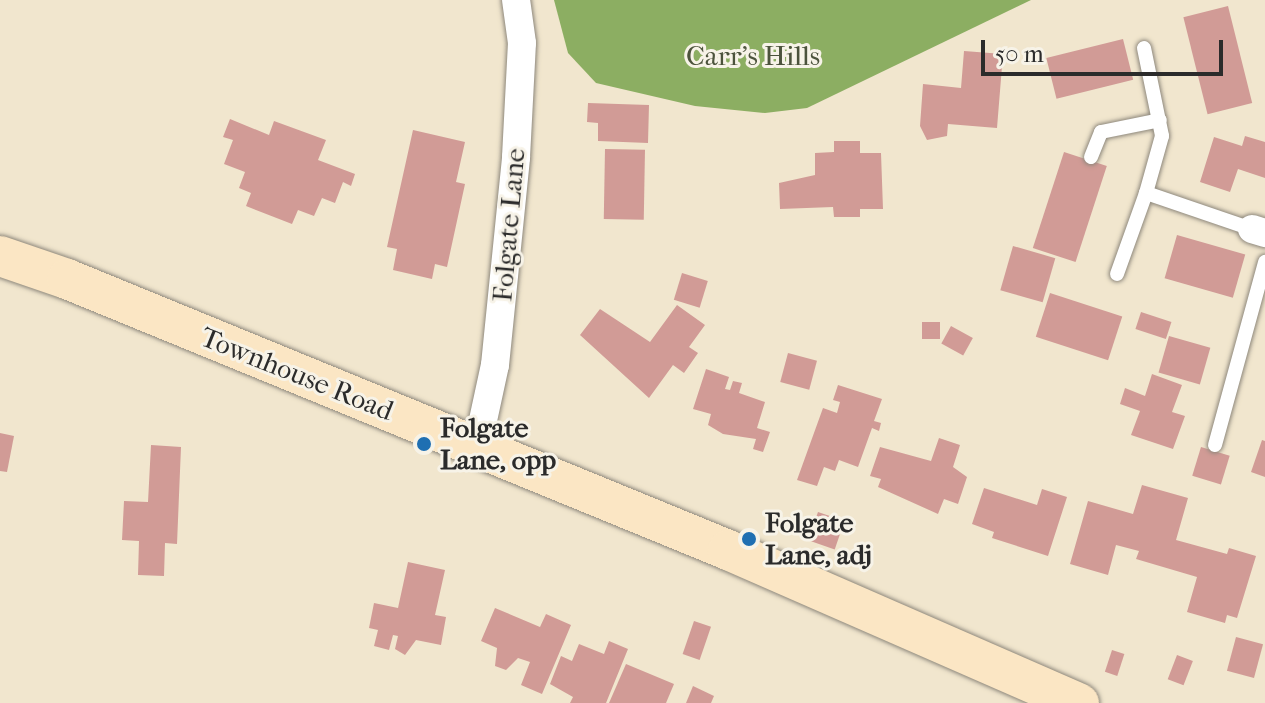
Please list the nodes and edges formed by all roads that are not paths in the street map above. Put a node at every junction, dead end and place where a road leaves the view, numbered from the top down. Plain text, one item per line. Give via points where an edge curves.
1 (516, 0) edge
2 (1144, 48) dead end
3 (1160, 120) junction
4 (1091, 157) dead end
5 (1146, 193) junction
6 (1259, 231) edge
7 (0, 256) edge
8 (1265, 262) edge
9 (1117, 274) dead end
10 (1215, 445) dead end
11 (477, 448) junction
12 (1079, 703) edge

1 - 11 street, Folgate Lane via 522,43 516,157 495,365
2 - 3 lane
3 - 4 lane via 1101,132
3 - 5 lane via 1162,136
5 - 6 lane
5 - 9 lane
7 - 11 street, Townhouse Road
8 - 10 lane
11 - 12 street, Townhouse Road

